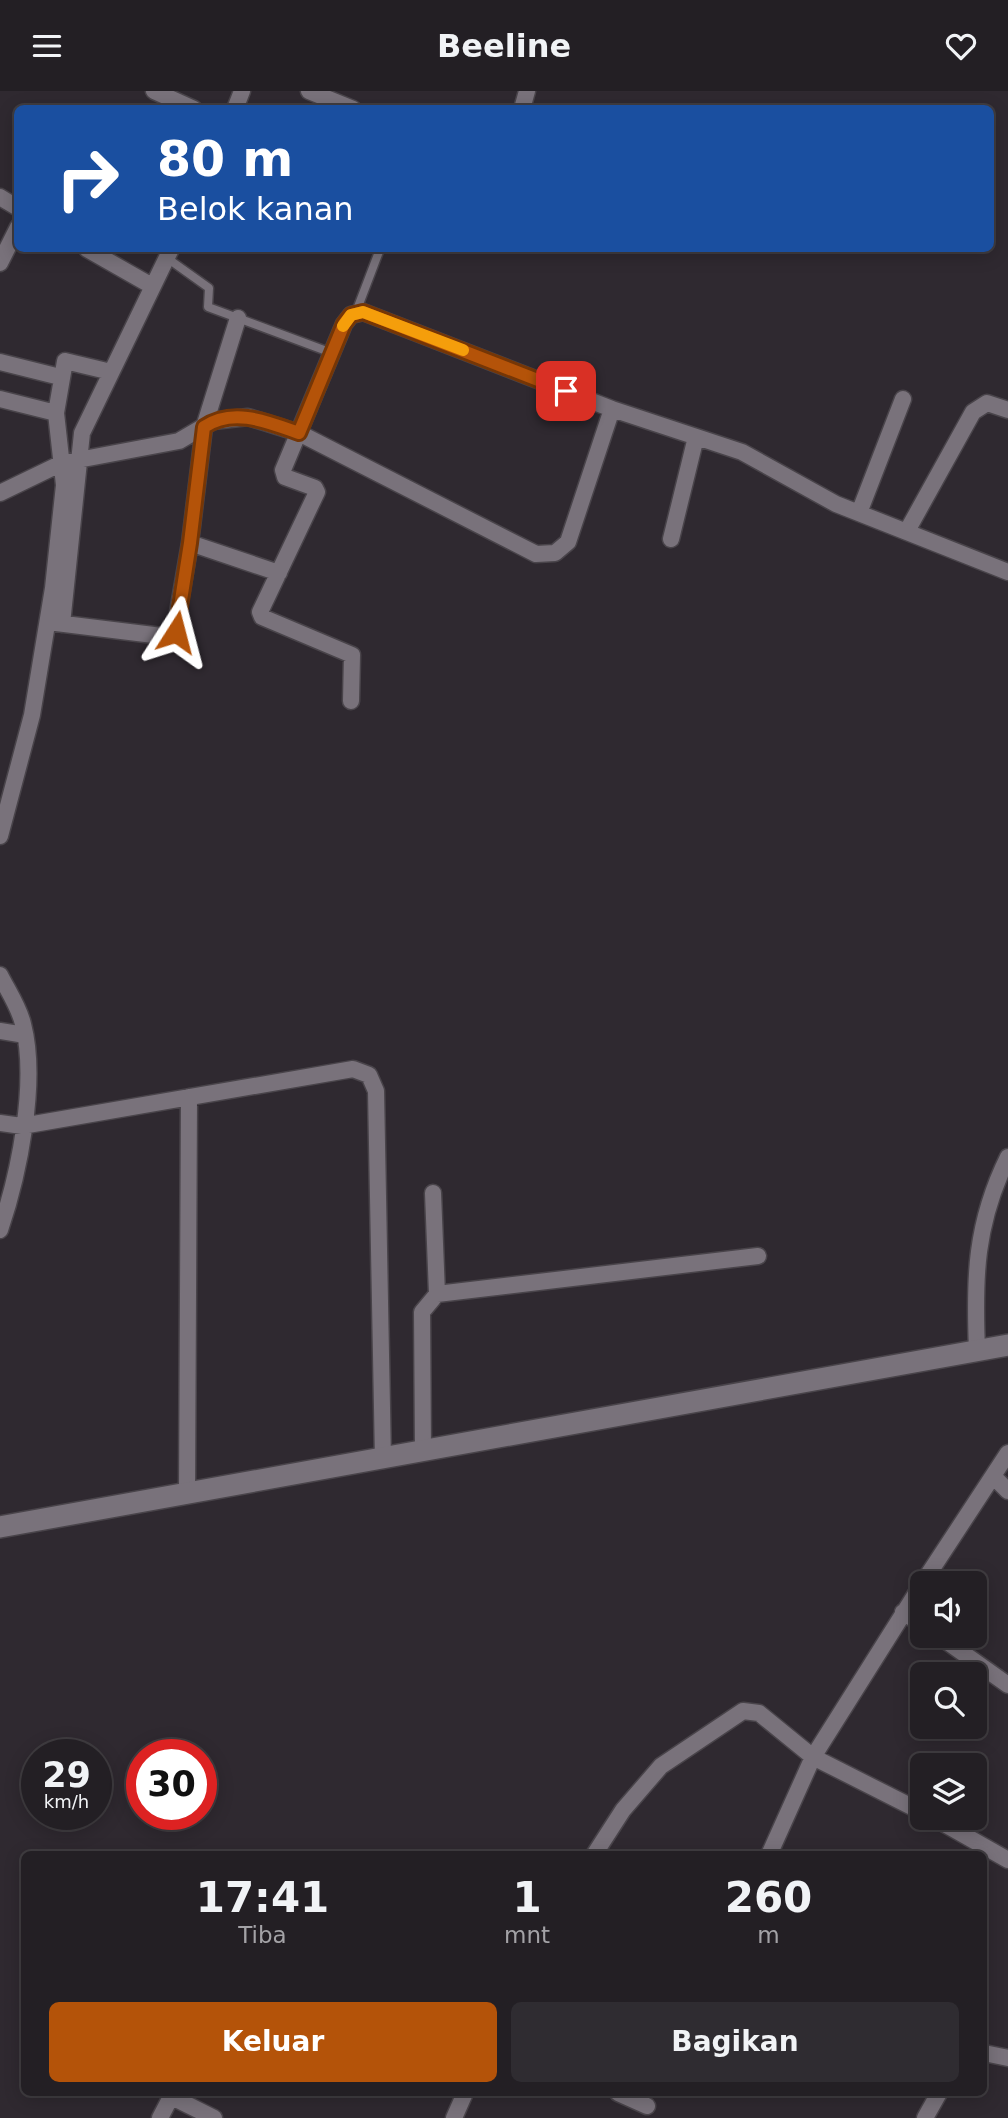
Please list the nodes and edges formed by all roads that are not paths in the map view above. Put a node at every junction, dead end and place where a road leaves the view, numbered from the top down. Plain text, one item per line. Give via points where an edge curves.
1 (154, 91) edge
2 (309, 91) edge
3 (185, 105) edge
4 (343, 105) edge
5 (14, 235) edge
6 (92, 252) edge
7 (379, 252) edge
8 (169, 253) edge
9 (0, 263) edge
10 (152, 286) junction
11 (356, 312) junction
12 (238, 318) junction
13 (331, 353) junction
14 (0, 362) edge
15 (111, 372) junction
16 (60, 377) junction
17 (0, 399) edge
18 (903, 399) dead end
19 (612, 409) junction
20 (1008, 410) edge
21 (56, 413) junction
22 (204, 427) junction
23 (299, 433) junction
24 (696, 437) junction
25 (68, 462) junction
26 (0, 493) edge
27 (859, 513) junction
28 (907, 531) junction
29 (671, 539) dead end
30 (190, 543) junction
31 (1008, 572) edge
32 (279, 573) junction
33 (55, 623) junction
34 (351, 701) dead end
35 (0, 836) edge
36 (0, 975) edge
37 (0, 1031) edge
38 (25, 1035) junction
39 (189, 1097) junction
40 (0, 1123) edge
41 (22, 1126) junction
42 (1008, 1157) edge
43 (433, 1193) dead end
44 (0, 1230) edge
45 (758, 1256) dead end
46 (437, 1294) junction
47 (1008, 1345) edge
48 (976, 1350) junction
49 (423, 1451) junction
50 (1008, 1453) edge
51 (383, 1460) junction
52 (994, 1477) junction
53 (1008, 1491) edge
54 (187, 1492) junction
55 (0, 1527) edge
56 (931, 1571) edge
57 (910, 1602) edge
58 (903, 1612) junction
59 (910, 1617) edge
60 (956, 1648) edge
61 (1008, 1685) edge
62 (813, 1757) junction
63 (910, 1806) edge
64 (955, 1830) edge
65 (597, 1851) edge
66 (771, 1851) edge
67 (1008, 1860) edge
68 (987, 2054) edge
69 (1008, 2058) edge
70 (171, 2096) edge
71 (174, 2096) edge
72 (464, 2096) edge
73 (625, 2096) edge
74 (937, 2096) edge
75 (647, 2106) edge
76 (160, 2118) edge
77 (214, 2118) edge
78 (454, 2118) edge
79 (925, 2118) edge

1 - 3 street
2 - 4 street
5 - 9 street
6 - 10 street
7 - 11 lane
8 - 10 street
8 - 12 lane via 209,288 208,307
10 - 15 street
11 - 13 street via 344,324
11 - 19 street
12 - 13 lane
12 - 22 street
13 - 23 street
14 - 16 street
15 - 16 street via 65,361
15 - 25 street
16 - 21 street
17 - 21 street
18 - 27 street
19 - 23 street via 568,542 555,553 545,554 536,554
19 - 24 street
20 - 28 street via 986,403 973,412
21 - 25 street
22 - 23 street via 220,419 248,417
22 - 25 street via 179,441
22 - 30 street
23 - 32 street via 283,474 317,492
24 - 27 street via 742,452
24 - 29 street
25 - 26 street
25 - 33 street
27 - 28 street
28 - 31 street
30 - 32 street
30 - 33 street via 172,637
32 - 34 street via 262,617 352,655
33 - 35 street
36 - 38 street
37 - 38 street
38 - 41 street via 28,1077
39 - 41 street
39 - 51 street via 353,1069 369,1075 376,1091
39 - 54 street
40 - 41 street
41 - 44 street
42 - 48 street via 981,1230 974,1280
43 - 46 street
45 - 46 street
46 - 49 street via 422,1312
47 - 48 main road
48 - 49 main road
49 - 51 main road
50 - 52 street
51 - 54 main road
52 - 53 street
52 - 56 street
54 - 55 main road
57 - 58 street
58 - 59 street
58 - 62 street
60 - 61 street
62 - 63 street
62 - 65 street via 770,1720 743,1711 661,1766 623,1810
62 - 66 street
64 - 67 street
68 - 69 street
70 - 76 street
71 - 77 street
72 - 78 street
73 - 75 street
74 - 79 street

